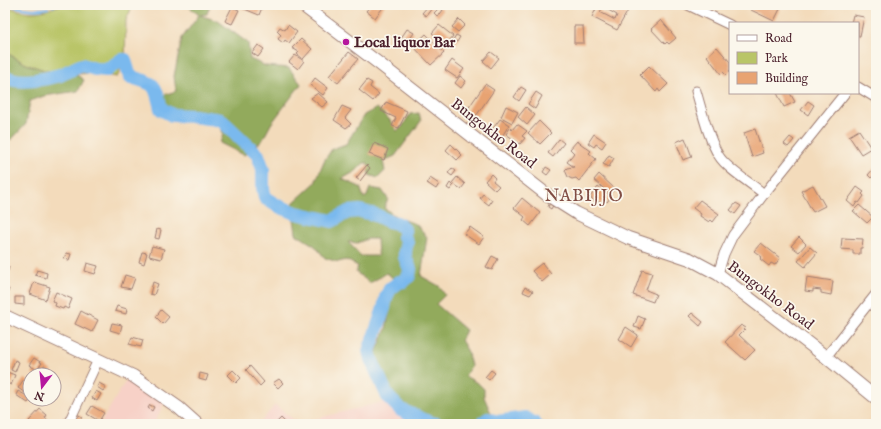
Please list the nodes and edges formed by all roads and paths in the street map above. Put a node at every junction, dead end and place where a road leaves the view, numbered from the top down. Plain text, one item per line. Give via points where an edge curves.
1 (302, 5) edge
2 (688, 5) edge
3 (701, 8) edge
4 (729, 24) edge
5 (859, 88) edge
6 (696, 91) dead end
7 (844, 94) edge
8 (876, 98) edge
9 (764, 194) junction
10 (718, 274) junction
11 (876, 294) edge
12 (5, 316) edge
13 (826, 357) junction
14 (98, 360) junction
15 (876, 398) edge
16 (68, 424) edge
17 (197, 424) edge

1 - 10 street, Bungokho Road via 546,194 576,213 628,238 690,259
2 - 3 street
3 - 4 street
5 - 8 street
6 - 9 street via 706,127 719,157
7 - 9 street
9 - 10 street via 733,235
10 - 13 street, Bungokho Road
11 - 13 street
12 - 14 street
13 - 15 street, Bungokho Road
14 - 16 street
14 - 17 street via 133,376

